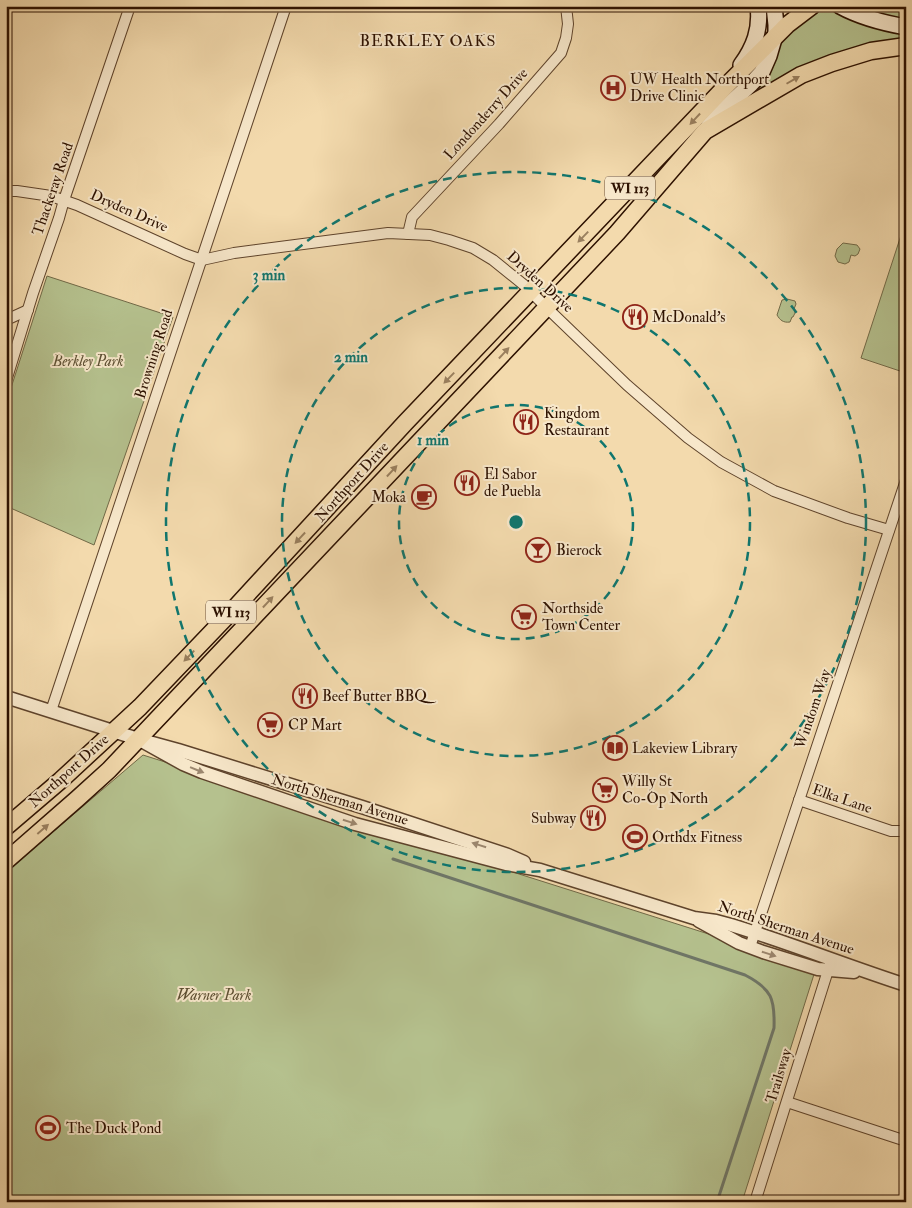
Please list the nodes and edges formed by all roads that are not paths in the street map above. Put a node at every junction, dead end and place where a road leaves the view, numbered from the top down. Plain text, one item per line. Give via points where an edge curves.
1 (130, 6) edge
2 (286, 6) edge
3 (566, 6) edge
4 (758, 6) edge
5 (774, 6) edge
6 (812, 6) edge
7 (840, 6) edge
8 (906, 27) edge
9 (774, 37) junction
10 (906, 46) edge
11 (729, 83) junction
12 (705, 130) junction
13 (6, 191) edge
14 (64, 200) junction
15 (408, 234) junction
16 (202, 260) junction
17 (531, 292) junction
18 (547, 308) junction
19 (28, 310) junction
20 (6, 320) edge
21 (6, 381) edge
22 (906, 480) edge
23 (345, 489) junction
24 (889, 530) junction
25 (334, 532) junction
26 (6, 696) edge
27 (51, 711) junction
28 (114, 731) junction
29 (138, 739) junction
30 (799, 800) junction
31 (6, 827) edge
32 (906, 831) edge
33 (6, 861) edge
34 (540, 870) junction
35 (694, 918) junction
36 (754, 932) junction
37 (750, 947) junction
38 (830, 964) junction
39 (906, 985) edge
40 (787, 1102) junction
41 (906, 1141) edge
42 (755, 1202) edge

1 - 14 street, Thackeray Road
2 - 16 street, Browning Road
3 - 15 street, Londonderry Drive via 568,24 562,53 412,217
4 - 11 main road via 756,39
5 - 9 main road
6 - 9 main road, WI 113
7 - 8 main road via 867,18
9 - 11 main road, WI 113
9 - 12 main road via 762,72
12 -> 10 main road, WI 113 via 801,75 871,51
11 -> 17 main road, Northport Drive / WI 113
12 - 18 main road, Northport Drive / WI 113 via 617,233
13 - 14 street, Dryden Drive
14 - 16 street, Dryden Drive
14 - 19 street, Thackeray Road
15 - 16 street, Dryden Drive via 347,238
15 - 17 street, Dryden Drive via 430,235 473,248 493,260
16 - 27 street, Browning Road
17 - 18 street, Dryden Drive
17 -> 23 main road, Northport Drive / WI 113
18 - 24 street, Dryden Drive via 661,415 721,462 774,491
25 -> 18 main road, Northport Drive / WI 113
19 - 20 street
19 - 21 street, Thackeray Road
22 - 24 street, Windom Way
23 - 25 main road via 336,512
23 -> 28 main road, Northport Drive / WI 113 via 232,612
24 - 30 street, Windom Way
29 -> 25 main road, Northport Drive / WI 113
26 - 27 street, North Sherman Avenue
27 - 28 street, North Sherman Avenue
28 - 29 street, North Sherman Avenue
28 - 31 main road, Northport Drive / WI 113
33 -> 29 main road, Northport Drive / WI 113 via 78,799
34 -> 29 street, North Sherman Avenue via 508,855 362,807
29 -> 34 street, North Sherman Avenue via 202,772 297,805 388,834
30 - 32 street, Elka Lane via 891,831
30 - 36 street, Windom Way
34 - 35 street, North Sherman Avenue
35 - 36 street, North Sherman Avenue
35 - 37 street, North Sherman Avenue
36 - 37 street, Windom Way
36 - 38 street, North Sherman Avenue
37 -> 38 street, North Sherman Avenue via 818,969
38 - 39 street, North Sherman Avenue
38 - 40 street, Trailsway
40 - 41 street
40 - 42 street, Trailsway

